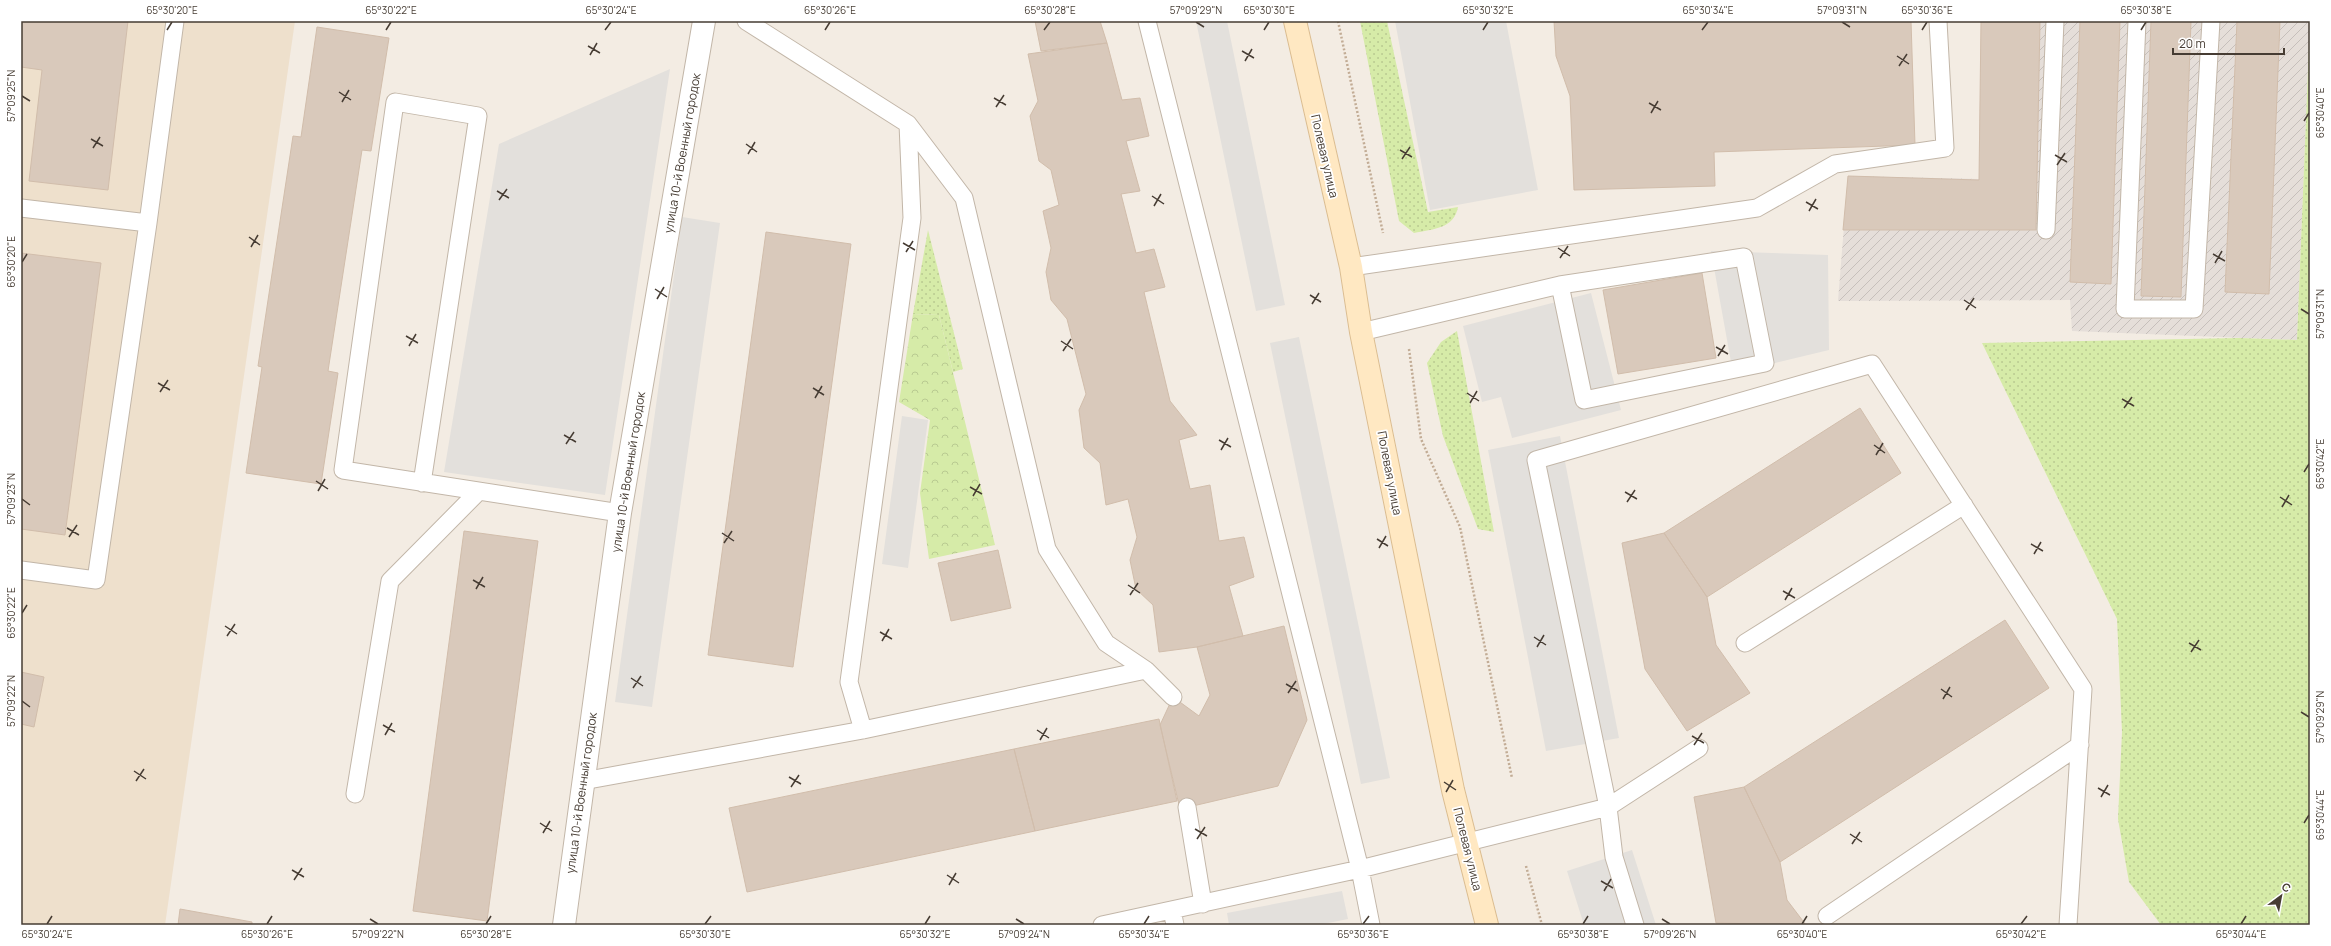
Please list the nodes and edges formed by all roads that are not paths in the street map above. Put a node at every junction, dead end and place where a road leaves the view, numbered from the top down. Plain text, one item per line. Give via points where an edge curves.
1 (175, 21) edge
2 (704, 21) edge
3 (746, 21) edge
4 (1147, 21) edge
5 (1295, 21) edge
6 (1938, 21) edge
7 (2056, 21) edge
8 (2137, 21) edge
9 (2211, 21) edge
10 (908, 124) junction
11 (21, 208) edge
12 (148, 223) junction
13 (2046, 230) dead end
14 (1351, 267) junction
15 (1560, 285) junction
16 (1361, 332) junction
17 (422, 483) junction
18 (478, 492) junction
19 (1964, 505) junction
20 (620, 513) junction
21 (21, 570) edge
22 (1745, 642) dead end
23 (1146, 670) junction
24 (1173, 697) dead end
25 (862, 730) junction
26 (2080, 745) junction
27 (1698, 748) dead end
28 (583, 781) junction
29 (355, 794) dead end
30 (1187, 807) dead end
31 (1608, 807) junction
32 (1466, 843) junction
33 (1360, 869) junction
34 (1203, 904) junction
35 (1826, 916) dead end
36 (1173, 918) edge
37 (564, 925) edge
38 (1102, 925) edge
39 (1371, 925) edge
40 (1488, 925) edge
41 (1635, 925) edge
42 (2068, 925) edge

1 - 12 lane
2 - 20 street, улица 10-й Военный городок
3 - 10 lane
4 - 33 lane
5 - 14 street, Полевая улица
6 - 14 lane via 1946,148 1835,164 1757,208
7 - 13 lane
8 - 9 lane via 2125,309 2194,309
10 - 23 lane via 964,198 1047,549 1106,643
10 - 25 lane via 912,218 850,682
11 - 12 lane
12 - 21 lane via 96,580
14 - 16 street, Полевая улица
15 - 15 lane via 1744,257 1765,363 1584,400
15 - 16 lane
16 - 32 street, Полевая улица via 1453,790
17 - 17 lane via 343,470 395,102 478,116
17 - 18 lane
18 - 20 lane
18 - 29 lane via 390,580
19 - 22 lane
19 - 26 lane via 2083,690
19 - 31 lane via 1872,364 1536,460
20 - 28 street, улица 10-й Военный городок
23 - 24 lane
23 - 25 lane
25 - 28 lane
26 - 35 lane
26 - 42 lane
27 - 31 lane
28 - 37 street, улица 10-й Военный городок
30 - 34 lane
31 - 32 lane
31 - 41 lane via 1614,857
32 - 33 lane
32 - 40 street, Полевая улица
33 - 34 lane
33 - 39 lane
34 - 36 lane
36 - 38 lane

